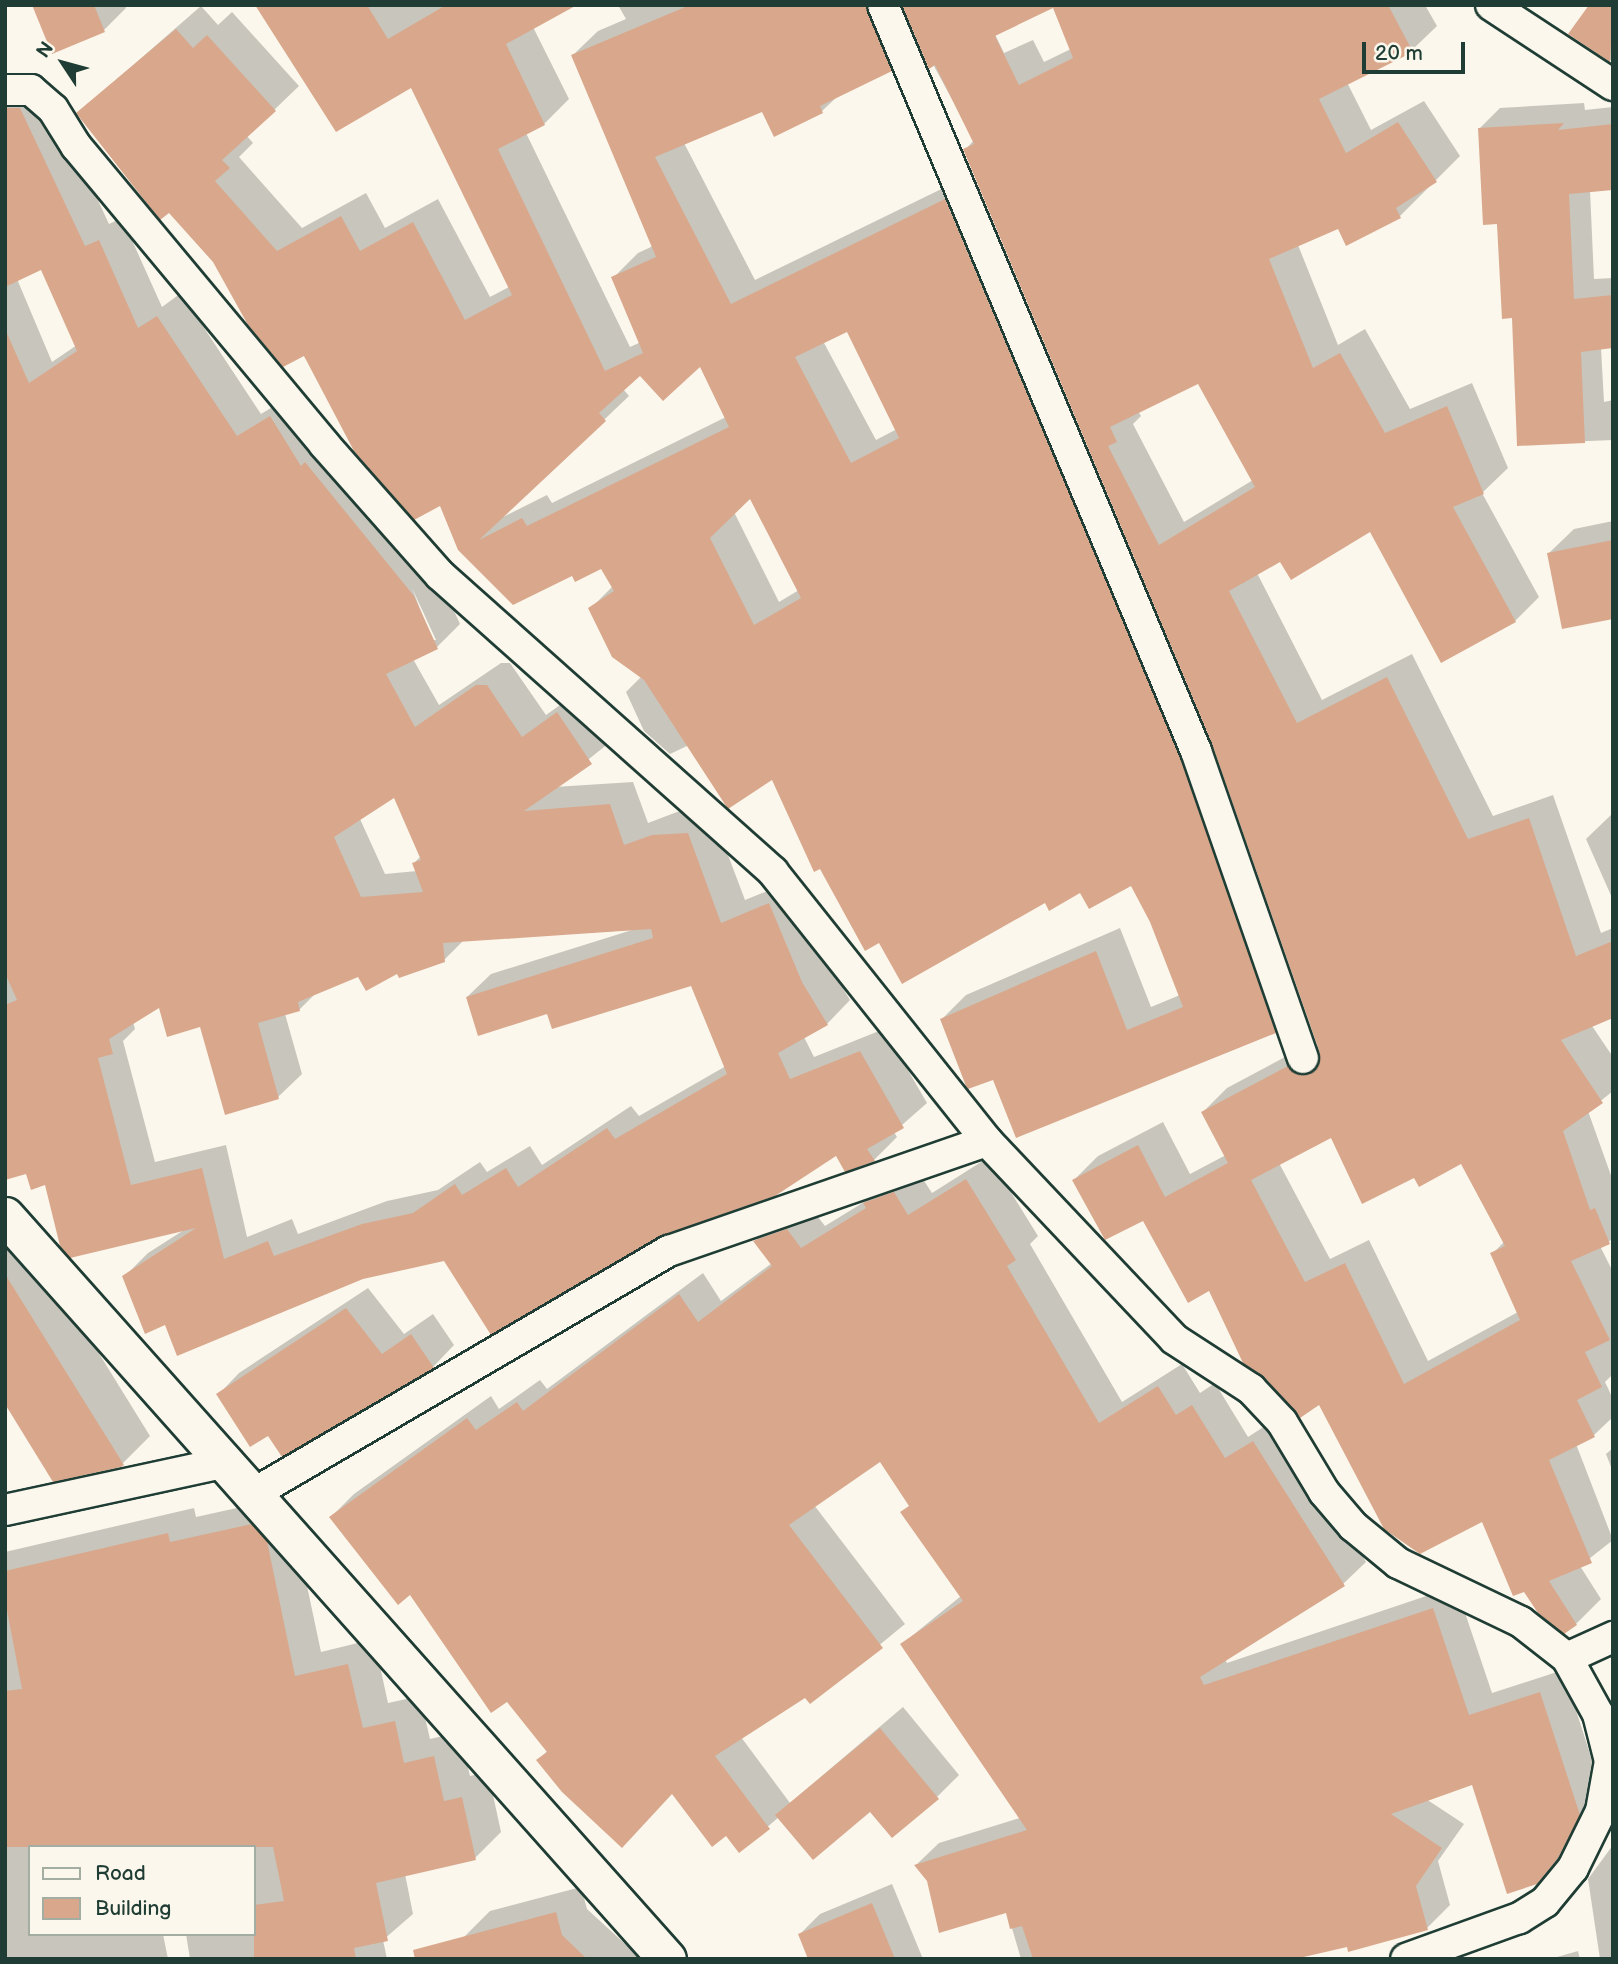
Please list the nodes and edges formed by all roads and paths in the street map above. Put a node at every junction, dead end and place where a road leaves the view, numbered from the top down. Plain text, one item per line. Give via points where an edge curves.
1 (883, 5) edge
2 (1491, 5) edge
3 (1613, 85) edge
4 (5, 90) edge
5 (1303, 1058) dead end
6 (987, 1141) junction
7 (5, 1216) edge
8 (222, 1463) junction
9 (251, 1495) junction
10 (5, 1510) edge
11 (1613, 1637) edge
12 (1567, 1658) junction
13 (1611, 1762) edge
14 (667, 1959) edge
15 (1406, 1959) edge

1 - 5 street via 1196,751
2 - 3 street
4 - 6 street via 31,90 53,109 94,168 440,575 773,872
6 - 9 street via 670,1251
6 - 12 street via 1174,1339 1258,1397 1282,1422 1324,1492 1353,1527 1398,1563 1521,1622
7 - 8 street
8 - 9 street
8 - 10 street
9 - 14 street
11 - 12 street
12 - 13 street via 1598,1714
13 - 15 street via 1601,1811 1573,1868 1545,1902 1472,1937

